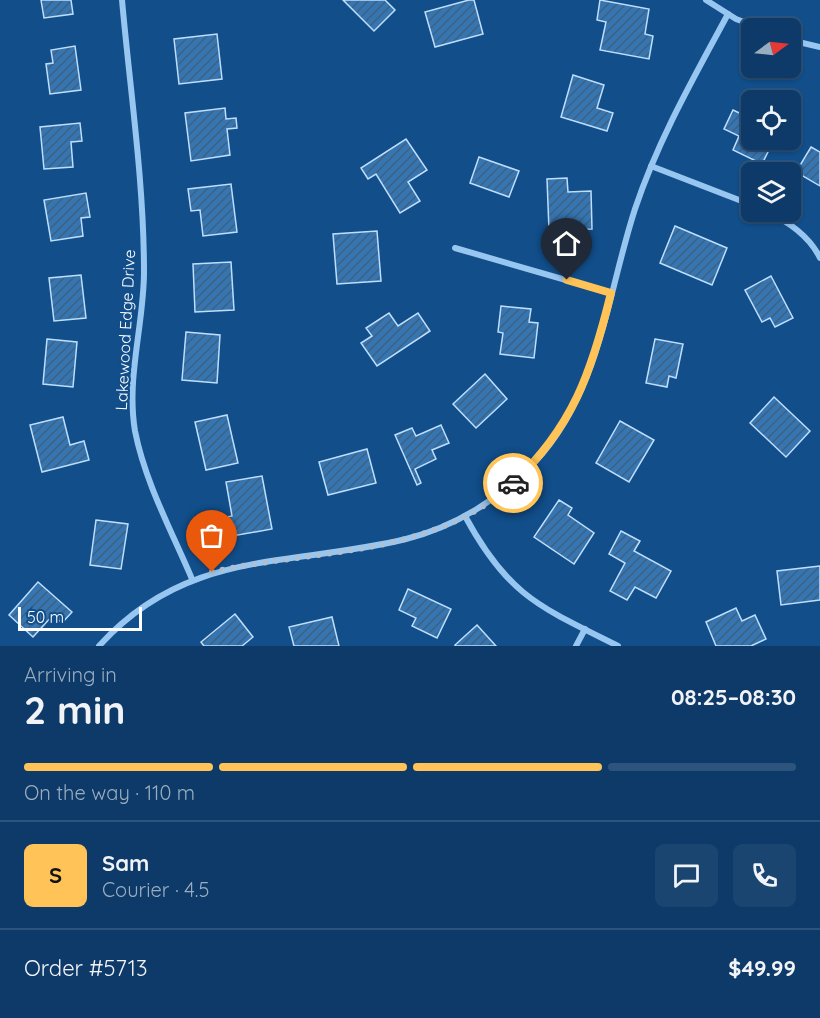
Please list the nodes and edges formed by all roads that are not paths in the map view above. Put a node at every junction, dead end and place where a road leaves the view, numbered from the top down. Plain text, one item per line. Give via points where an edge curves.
1 (122, 0) edge
2 (706, 0) edge
3 (728, 14) junction
4 (741, 20) edge
5 (801, 43) edge
6 (820, 47) edge
7 (651, 166) junction
8 (741, 202) edge
9 (785, 222) edge
10 (455, 248) dead end
11 (820, 258) edge
12 (611, 293) junction
13 (465, 516) junction
14 (192, 579) junction
15 (585, 629) junction
16 (99, 646) edge
17 (576, 646) edge
18 (618, 646) edge

1 - 14 street, Lakewood Edge Drive via 144,232 134,417 143,459
2 - 3 street
3 - 4 street
3 - 7 street
5 - 6 street
7 - 8 street
7 - 12 street
9 - 11 street via 808,240
10 - 12 street
12 - 13 street via 590,371 555,437 507,487
13 - 14 street via 408,539 249,564
13 - 15 street via 498,570 519,591
14 - 16 street via 137,610
15 - 17 street
15 - 18 street

